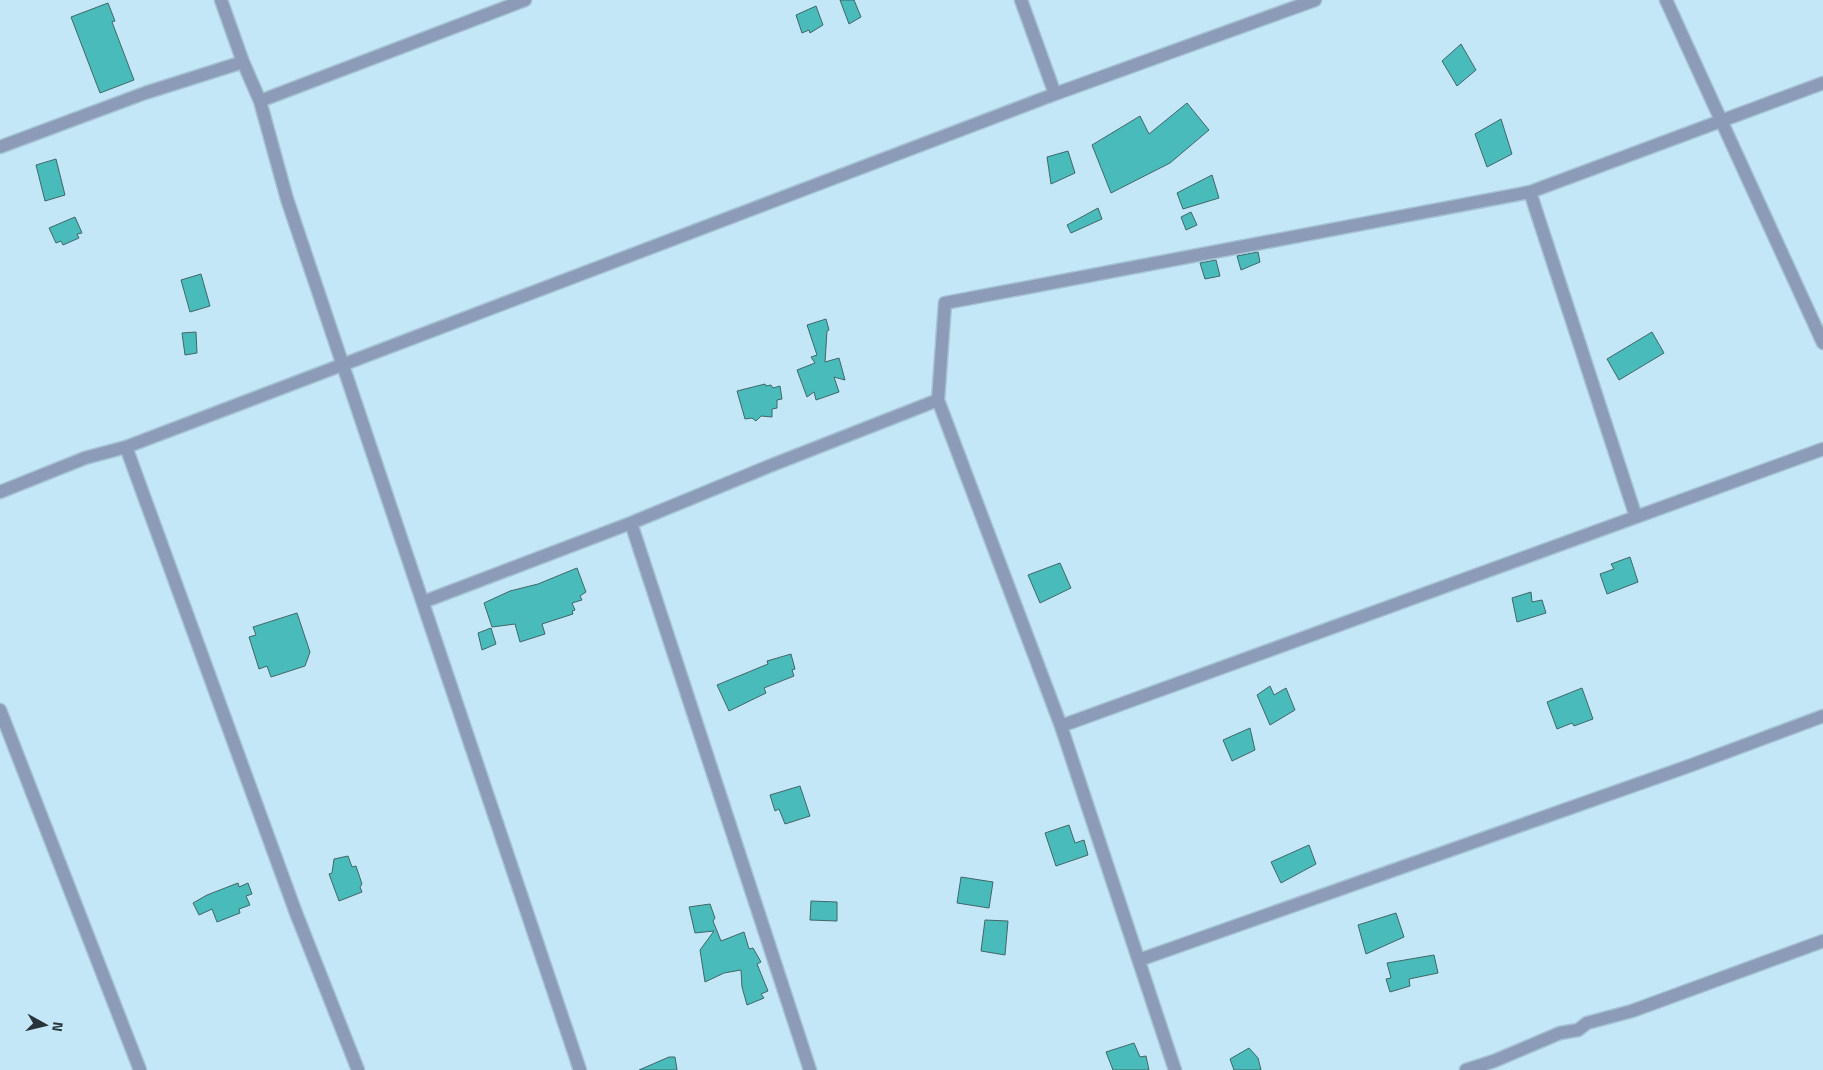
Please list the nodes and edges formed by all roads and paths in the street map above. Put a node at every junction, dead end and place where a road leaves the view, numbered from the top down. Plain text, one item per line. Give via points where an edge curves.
1 (221, 0) edge
2 (525, 0) edge
3 (1021, 0) edge
4 (1315, 0) edge
5 (1666, 0) edge
6 (244, 62) junction
7 (1823, 83) edge
8 (1055, 94) junction
9 (260, 101) junction
10 (1722, 122) junction
11 (0, 147) edge
12 (1530, 192) junction
13 (1823, 343) edge
14 (342, 365) junction
15 (938, 400) junction
16 (126, 447) junction
17 (1823, 449) edge
18 (0, 492) edge
19 (1636, 517) junction
20 (631, 523) junction
21 (424, 602) junction
22 (0, 710) edge
23 (1823, 716) edge
24 (1061, 726) junction
25 (1822, 944) edge
26 (1140, 960) junction
27 (140, 1070) edge
28 (358, 1070) edge
29 (580, 1070) edge
30 (810, 1070) edge
31 (1175, 1070) edge
32 (1466, 1070) edge

1 - 6 street
2 - 9 street
3 - 8 street
4 - 8 street
5 - 10 street
6 - 9 street
6 - 11 street via 144,93
7 - 10 street
8 - 14 street
9 - 14 street via 287,199
10 - 12 street
10 - 13 street
12 - 15 street via 945,303
12 - 19 street
14 - 16 street
14 - 21 street
15 - 20 street
15 - 24 street
16 - 18 street via 85,458
16 - 28 street via 296,913
17 - 19 street
19 - 24 street
20 - 21 street
20 - 30 street
21 - 29 street
22 - 27 street
23 - 26 street
24 - 26 street
25 - 32 street via 1632,1011 1587,1023 1578,1030 1560,1033
26 - 31 street

